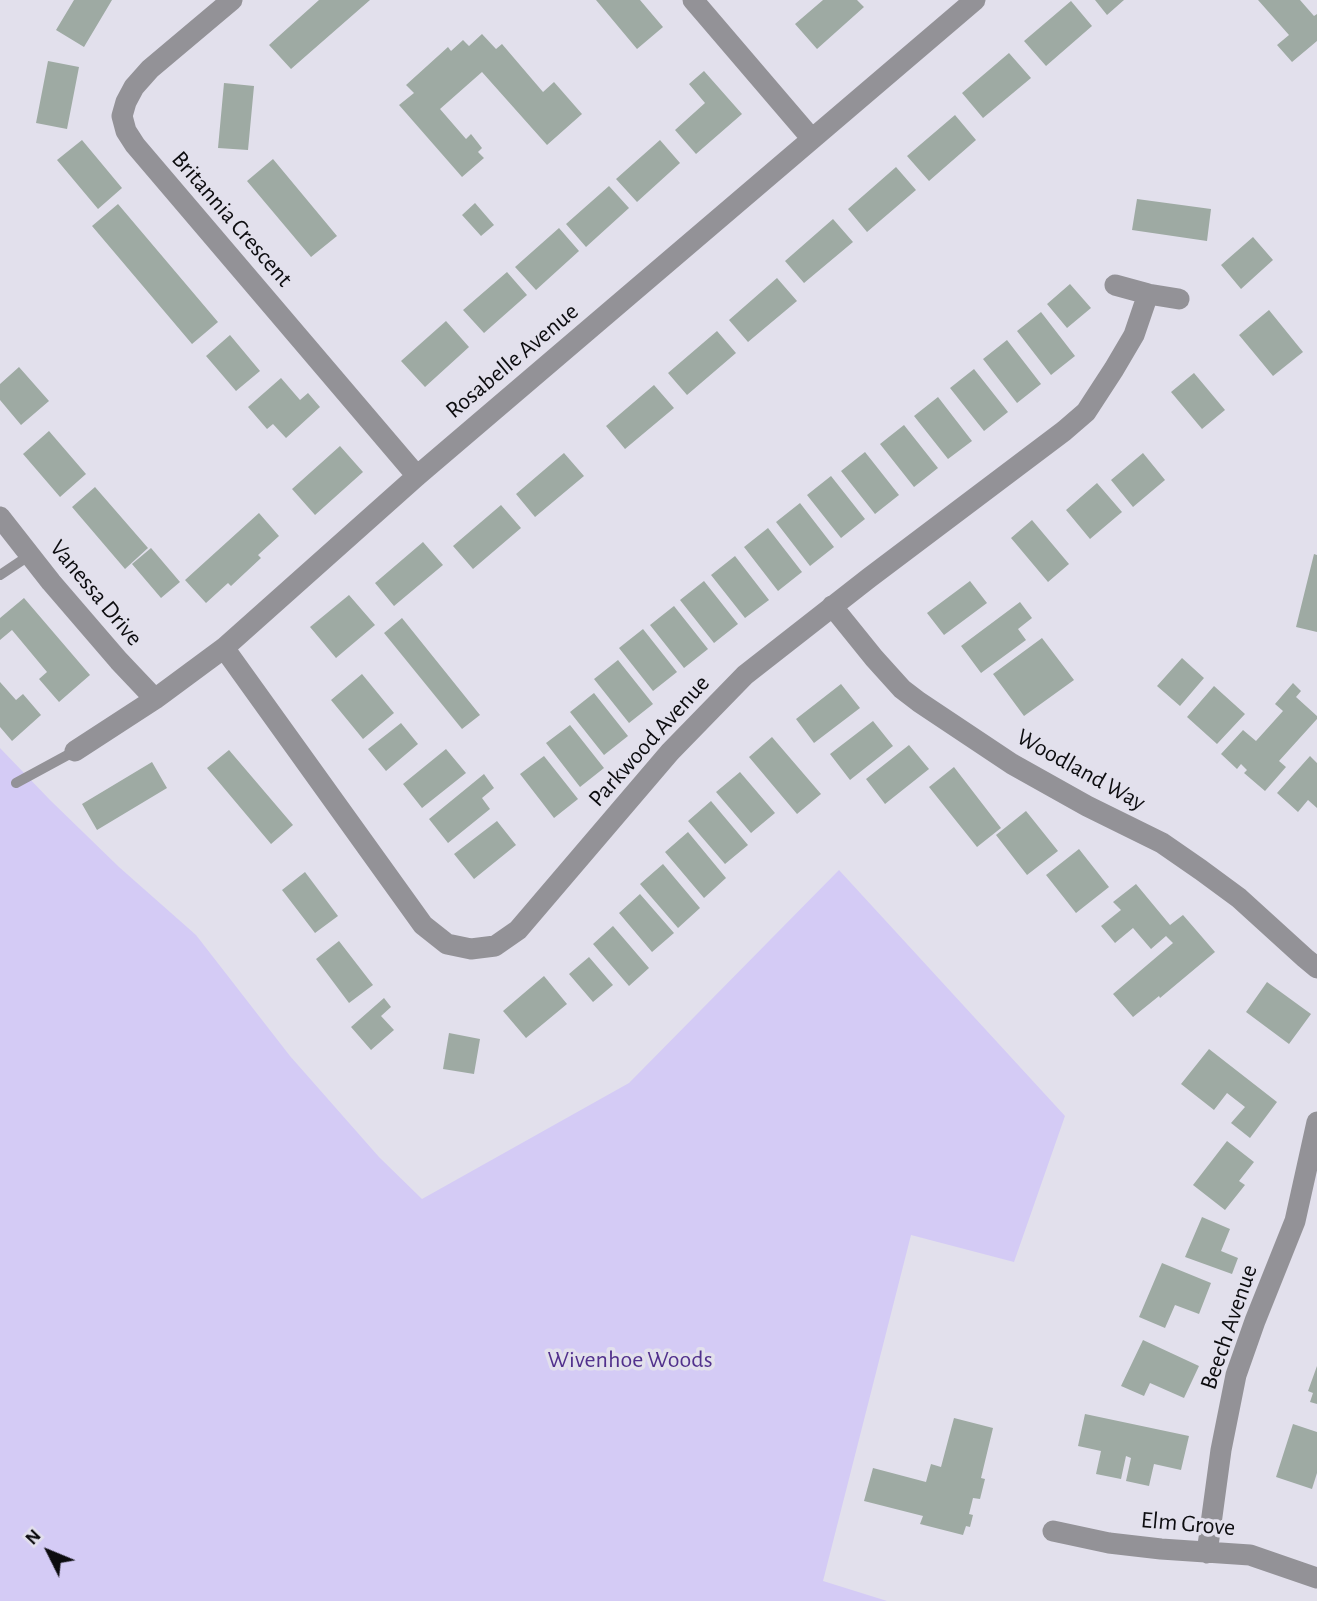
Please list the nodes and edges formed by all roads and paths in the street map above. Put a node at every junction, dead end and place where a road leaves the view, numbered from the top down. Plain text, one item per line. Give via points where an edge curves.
1 (232, 0) edge
2 (693, 0) edge
3 (975, 0) edge
4 (812, 139) junction
5 (1115, 285) dead end
6 (1148, 294) junction
7 (1179, 299) dead end
8 (417, 476) junction
9 (0, 517) edge
10 (30, 555) junction
11 (0, 575) edge
12 (832, 606) junction
13 (224, 648) junction
14 (155, 699) junction
15 (75, 751) joint
16 (16, 783) dead end
17 (1317, 968) edge
18 (1317, 1122) edge
19 (1053, 1531) dead end
20 (1207, 1553) junction
21 (1317, 1578) edge

1 - 8 street, Britannia Crescent via 134,87 122,116 126,131
2 - 4 street
3 - 4 street, Rosabelle Avenue
4 - 8 street, Rosabelle Avenue
5 - 6 street
6 - 7 street
6 - 12 street, Parkwood Avenue via 1134,335 1086,412
8 - 13 street, Rosabelle Avenue
9 - 10 street, Vanessa Drive
10 - 11 lane
10 - 14 street, Vanessa Drive
12 - 13 street, Parkwood Avenue via 745,675 670,752 518,930 495,946 471,949 447,944 423,925
12 - 17 street, Woodland Way via 902,689 919,702 1012,764 1161,843 1202,870
13 - 14 street, Rosabelle Avenue
14 - 15 street, Rosabelle Avenue
15 - 16 lane
18 - 20 street, Beech Avenue via 1295,1222 1236,1375
19 - 20 street, Elm Grove via 1108,1543
20 - 21 street, Elm Grove via 1250,1555

